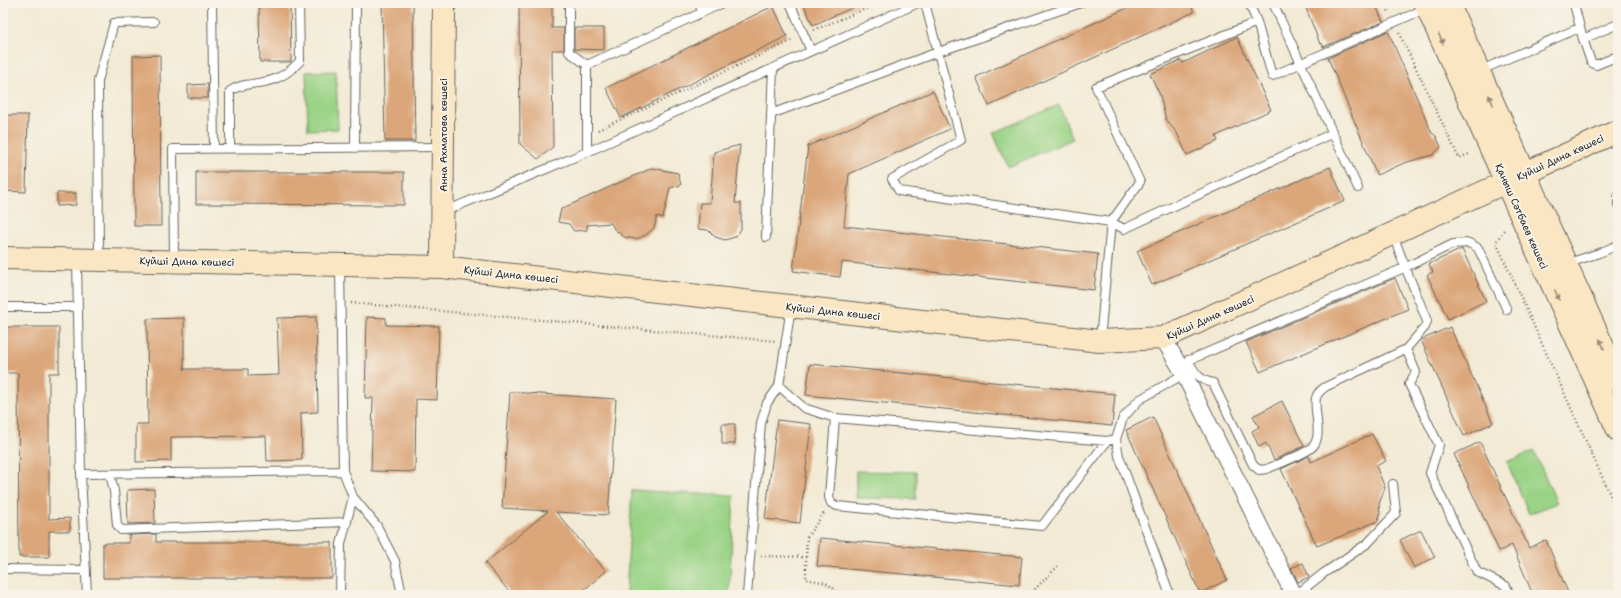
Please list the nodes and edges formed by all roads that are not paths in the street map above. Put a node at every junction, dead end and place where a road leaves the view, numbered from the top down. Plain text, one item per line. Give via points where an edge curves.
1 (212, 3) edge
2 (299, 3) edge
3 (356, 3) edge
4 (444, 3) edge
5 (569, 3) edge
6 (699, 3) edge
7 (723, 3) edge
8 (790, 3) edge
9 (918, 3) edge
10 (924, 3) edge
11 (1081, 3) edge
12 (1249, 3) edge
13 (1273, 3) edge
14 (1576, 3) edge
15 (1433, 5) edge
16 (702, 12) junction
17 (154, 22) dead end
18 (1257, 22) junction
19 (1618, 24) edge
20 (1579, 28) junction
21 (1583, 39) junction
22 (811, 51) junction
23 (938, 52) junction
24 (1618, 56) edge
25 (1301, 63) junction
26 (587, 65) junction
27 (772, 68) junction
28 (1478, 72) junction
29 (771, 114) junction
30 (1618, 131) edge
31 (1333, 133) junction
32 (443, 147) junction
33 (214, 148) junction
34 (230, 148) junction
35 (355, 148) junction
36 (587, 152) junction
37 (1515, 178) junction
38 (1358, 188) dead end
39 (1618, 196) edge
40 (1618, 205) edge
41 (443, 212) junction
42 (1111, 222) junction
43 (1393, 233) junction
44 (766, 237) dead end
45 (1618, 245) edge
46 (3, 258) edge
47 (77, 259) junction
48 (99, 260) junction
49 (174, 261) junction
50 (340, 264) junction
51 (442, 266) junction
52 (1556, 267) junction
53 (1404, 268) junction
54 (792, 306) junction
55 (3, 307) edge
56 (78, 307) junction
57 (1507, 310) dead end
58 (1163, 338) junction
59 (1100, 341) junction
60 (1406, 349) junction
61 (1183, 366) junction
62 (1618, 380) edge
63 (779, 386) junction
64 (835, 418) junction
65 (1618, 430) edge
66 (1116, 439) junction
67 (1106, 441) junction
68 (343, 472) junction
69 (81, 474) junction
70 (110, 474) junction
71 (1393, 484) dead end
72 (353, 497) junction
73 (347, 522) junction
74 (3, 569) edge
75 (86, 570) junction
76 (87, 595) edge
77 (340, 595) edge
78 (402, 595) edge
79 (747, 595) edge
80 (1170, 595) edge
81 (1295, 595) edge
82 (1510, 595) edge

1 - 33 lane
2 - 34 lane via 300,61 292,70 274,79 236,86 230,91
3 - 35 lane
4 - 32 street, Анна Ахматова көшесі
5 - 26 lane via 569,52
6 - 16 lane
7 - 16 lane
8 - 22 lane
9 - 22 lane
10 - 23 lane
11 - 23 lane
12 - 18 lane
13 - 25 lane
14 - 20 lane
15 - 25 lane
15 - 28 street, Қаныш Сәтбаев көшесі
15 -> 37 street, Қаныш Сәтбаев көшесі
16 - 26 lane
17 - 48 lane via 114,22 98,81
18 - 25 lane via 1272,76
18 - 42 lane via 1096,87 1140,182
19 - 21 lane
20 - 21 lane
20 - 28 lane
21 - 24 lane via 1591,62 1596,65
22 - 27 lane
23 - 29 lane
23 - 42 lane via 960,140 892,179 899,191
25 - 31 lane
26 - 36 lane
27 - 29 lane
27 - 36 lane
37 -> 28 street, Қаныш Сәтбаев көшесі
29 - 44 lane
30 - 37 street, Күйші Дина көшесі
31 - 38 lane
31 - 42 lane via 1124,229
32 - 35 lane
32 - 41 street, Анна Ахматова көшесі
33 - 34 lane
33 - 49 lane via 173,149
34 - 35 lane
36 - 41 lane
37 - 43 street, Күйші Дина көшесі
37 - 52 street, Қаныш Сәтбаев көшесі
39 - 40 lane
41 - 51 street, Анна Ахматова көшесі
42 - 59 lane
43 - 53 lane
43 - 58 street, Күйші Дина көшесі
45 - 52 lane
46 - 47 street, Күйші Дина көшесі
47 - 48 street, Күйші Дина көшесі
47 - 56 lane
48 - 49 street, Күйші Дина көшесі
49 - 50 street, Күйші Дина көшесі
50 - 51 street, Күйші Дина көшесі
50 - 68 lane
51 - 54 street, Күйші Дина көшесі
62 -> 52 street, Қаныш Сәтбаев көшесі
52 -> 65 street, Қаныш Сәтбаев көшесі
53 - 57 lane via 1453,244 1469,243 1478,248
53 - 60 lane via 1428,321
53 - 61 lane
54 - 59 street, Күйші Дина көшесі
54 - 63 lane
55 - 56 lane
56 - 69 lane
58 - 59 street, Күйші Дина көшесі
58 - 61 street
60 - 61 lane via 1318,392 1315,399 1316,441 1310,449 1267,469 1259,470 1253,465 1213,383 1204,381
60 - 82 lane via 1416,372 1409,384 1439,445 1430,473 1477,572 1506,586
61 - 66 lane via 1139,400 1123,418
61 - 81 street
63 - 64 lane via 804,408
63 - 79 lane via 766,403 761,424
64 - 67 lane
64 - 67 lane via 829,497 837,506 1042,526
66 - 67 lane
66 - 80 lane via 1119,456
68 - 70 lane
68 - 72 lane
69 - 70 lane
69 - 75 lane
70 - 73 lane via 117,525 122,530
71 - 81 lane via 1396,513 1368,543
72 - 73 lane
72 - 78 lane via 377,526 395,561
73 - 77 lane via 341,544
74 - 75 lane
75 - 76 lane

